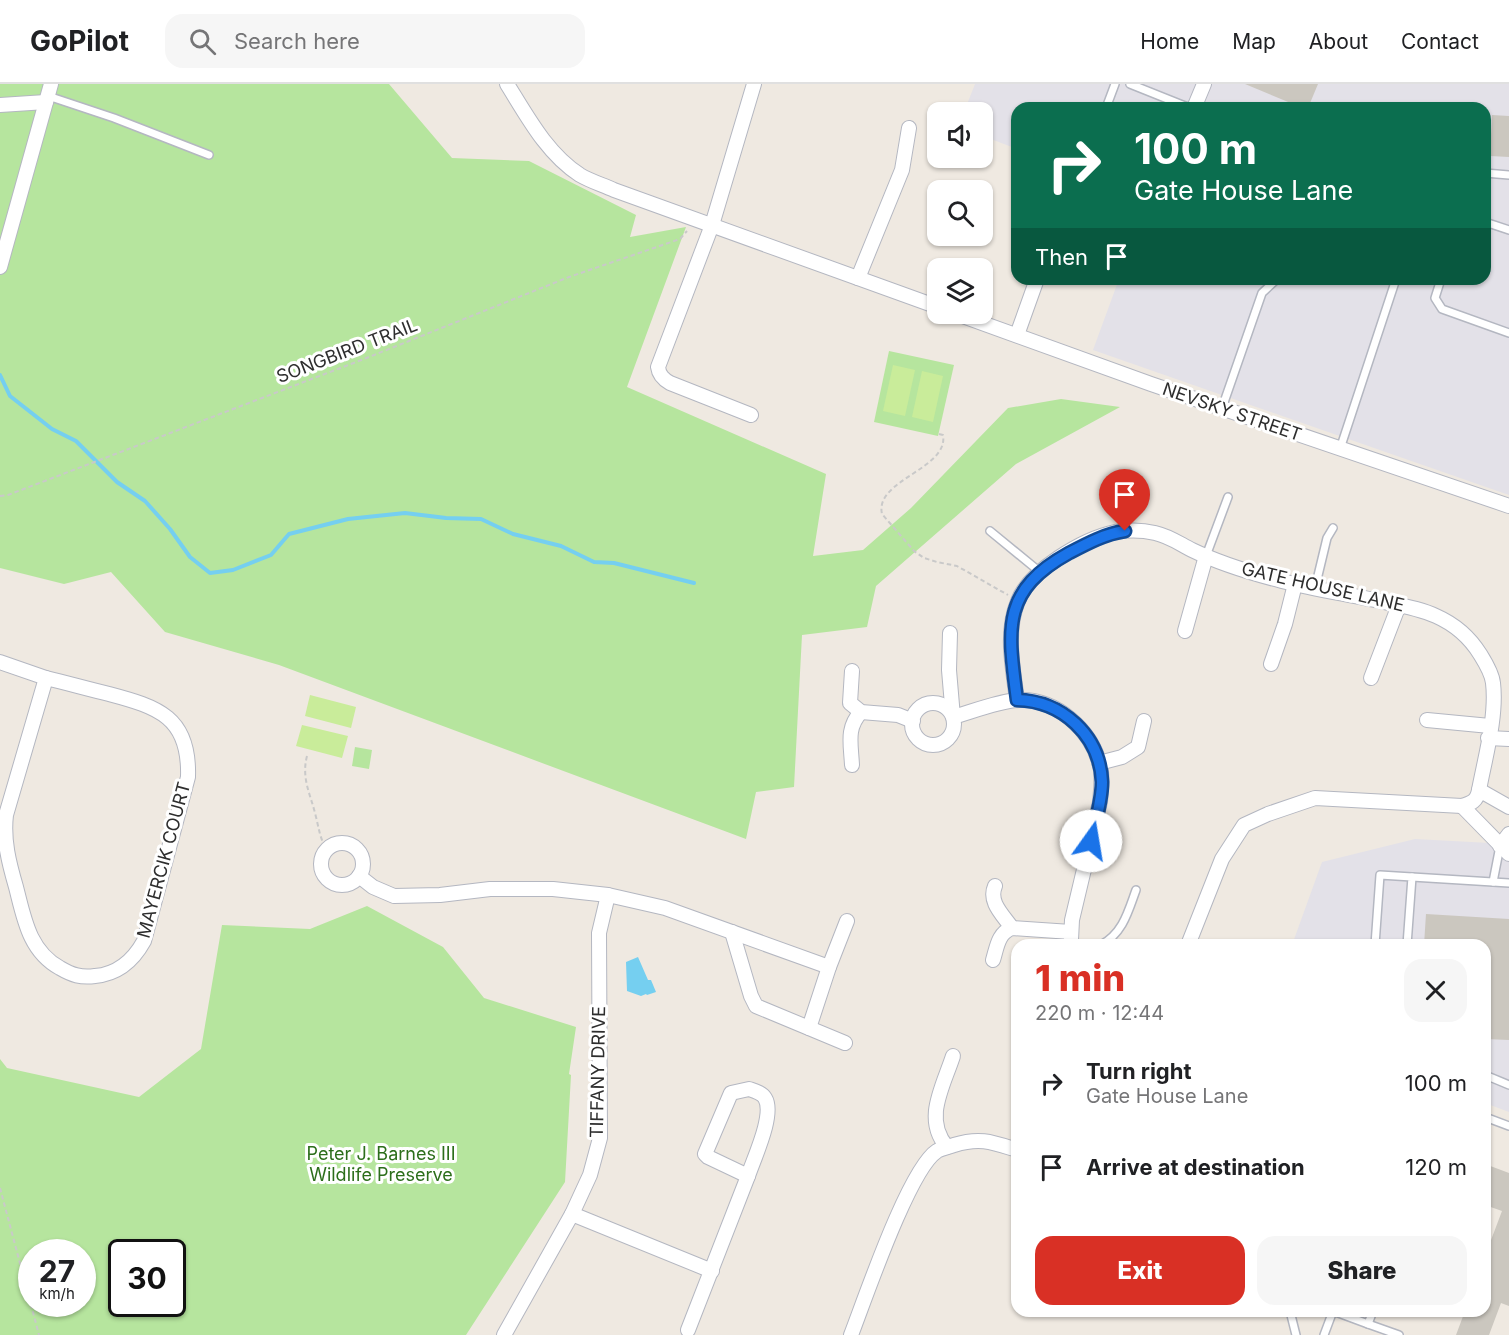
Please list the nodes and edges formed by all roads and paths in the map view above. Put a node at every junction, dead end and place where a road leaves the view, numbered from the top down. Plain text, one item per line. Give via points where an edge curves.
1 (507, 84) edge
2 (754, 84) edge
3 (1116, 84) edge
4 (1130, 84) edge
5 (1201, 85) edge
6 (49, 94) edge
7 (1108, 102) edge
8 (1176, 102) edge
9 (1194, 102) edge
10 (0, 105) edge
11 (909, 128) dead end
12 (209, 155) dead end
13 (1491, 174) edge
14 (1509, 175) edge
15 (697, 220) junction
16 (1491, 224) edge
17 (712, 225) junction
18 (1509, 230) edge
19 (0, 267) edge
20 (858, 278) junction
21 (1035, 285) edge
22 (1271, 285) edge
23 (1394, 285) edge
24 (1439, 285) edge
25 (927, 303) edge
26 (986, 324) edge
27 (1509, 333) edge
28 (1017, 335) junction
29 (1222, 408) junction
30 (751, 415) dead end
31 (939, 434) dead end
32 (1340, 449) junction
33 (0, 496) edge
34 (1228, 497) dead end
35 (1509, 506) edge
36 (1333, 528) dead end
37 (990, 531) dead end
38 (1206, 555) junction
39 (1040, 572) junction
40 (1295, 584) junction
41 (1315, 588) junction
42 (1018, 600) junction
43 (1399, 605) junction
44 (1185, 631) dead end
45 (950, 633) dead end
46 (0, 662) edge
47 (1271, 664) dead end
48 (852, 671) dead end
49 (46, 678) junction
50 (1371, 678) dead end
51 (1017, 700) junction
52 (861, 712) junction
53 (953, 717) junction
54 (1427, 720) dead end
55 (913, 721) junction
56 (1144, 721) dead end
57 (1489, 732) junction
58 (1509, 740) edge
59 (307, 756) dead end
60 (1099, 763) junction
61 (852, 765) dead end
62 (1479, 790) junction
63 (1462, 806) junction
64 (1509, 807) edge
65 (1509, 834) edge
66 (327, 849) junction
67 (1504, 850) edge
68 (359, 876) junction
69 (1412, 877) junction
70 (1493, 882) junction
71 (1509, 882) edge
72 (995, 886) dead end
73 (1136, 890) dead end
74 (608, 895) junction
75 (847, 921) dead end
76 (1012, 928) junction
77 (732, 932) junction
78 (1072, 938) edge
79 (1110, 939) edge
80 (1190, 939) edge
81 (1375, 939) edge
82 (1407, 939) edge
83 (993, 960) dead end
84 (829, 967) junction
85 (809, 1028) junction
86 (845, 1043) dead end
87 (953, 1056) dead end
88 (1491, 1078) edge
89 (1509, 1085) edge
90 (1491, 1119) edge
91 (1509, 1126) edge
92 (947, 1148) junction
93 (1011, 1148) edge
94 (748, 1176) junction
95 (0, 1188) edge
96 (572, 1214) junction
97 (712, 1271) junction
98 (1293, 1317) edge
99 (1331, 1317) edge
100 (1349, 1317) edge
101 (1371, 1317) edge
102 (1368, 1324) junction
103 (688, 1330) dead end
104 (39, 1335) edge
105 (504, 1335) edge
106 (851, 1335) edge
107 (1296, 1335) edge
108 (1324, 1335) edge
109 (1399, 1335) edge

1 - 15 street via 534,127 579,174
2 - 17 street
3 - 7 lane
4 - 8 lane
5 - 9 street
6 - 10 street
6 - 12 lane
6 - 19 street
11 - 20 street via 902,170
13 - 14 lane
15 - 17 street
15 - 33 path, SONGBIRD TRAIL via 680,239 569,277 353,364
16 - 18 lane
17 - 20 street
17 - 30 street via 658,372 675,386
20 - 25 street
21 - 28 street
22 - 29 lane via 1262,293
23 - 32 lane
24 - 27 lane via 1435,298 1442,309
26 - 28 street, NEVSKY STREET
28 - 29 street, NEVSKY STREET
29 - 32 street, NEVSKY STREET
31 - 42 path via 944,440 933,459 901,482 882,502 882,514 924,558 957,566
32 - 35 street, NEVSKY STREET
34 - 38 lane
36 - 41 lane
37 - 39 lane
38 - 39 street, GATE HOUSE LANE via 1164,535 1125,531 1089,542
38 - 40 street, GATE HOUSE LANE via 1242,570
38 - 44 street
39 - 42 street, GATE HOUSE LANE
40 - 41 street, GATE HOUSE LANE
40 - 47 street
41 - 43 street, GATE HOUSE LANE
42 - 51 street, GATE HOUSE LANE via 1011,651
43 - 50 street
43 - 57 street, GATE HOUSE LANE via 1446,621 1479,652 1493,682
45 - 53 street
46 - 49 street, MAYERCIK COURT
48 - 52 street via 850,703
49 - 49 street, MAYERCIK COURT via 159,711 171,721 186,746 188,777 144,941 136,956 109,975 80,978 50,963 39,951 26,925 8,857 6,815
51 - 53 street
51 - 60 street via 1043,704 1074,721
52 - 55 street via 898,715
52 - 61 street via 852,721
53 - 55 street via 944,706 931,703 919,709
53 - 55 street via 954,730 950,736 932,745 915,734
54 - 57 street
56 - 60 street via 1138,747 1122,757
57 - 58 street
57 - 62 street, GATE HOUSE LANE
59 - 66 path via 306,787 321,842
60 - 78 street via 1100,802 1072,920
62 - 63 street via 1472,803
62 - 64 street
63 - 67 street
63 - 80 street via 1315,798 1244,825 1222,859
65 - 67 street
66 - 68 street via 339,843 353,846 362,856
66 - 68 street via 321,862 328,880 341,885
67 - 70 lane
68 - 74 street via 394,896 490,889 553,889
69 - 70 lane
69 - 81 lane via 1380,875
69 - 82 lane
70 - 71 lane
72 - 76 street via 992,892 996,907
73 - 79 lane via 1120,929
74 - 77 street via 665,908
74 - 96 street, TIFFANY DRIVE via 598,933 600,1138 590,1175
75 - 84 street
76 - 78 street
76 - 83 street via 1001,935
77 - 84 street
77 - 85 street via 756,1006
84 - 85 street
85 - 86 street
87 - 92 street via 935,1107 940,1139
88 - 89 lane
90 - 91 lane
92 - 93 street via 971,1140 987,1140
92 - 106 street via 936,1152 922,1166 892,1228
94 - 94 street via 769,1113 766,1100 749,1089 731,1094 705,1154
94 - 97 street
95 - 104 path
96 - 97 street
96 - 105 street, TIFFANY DRIVE
97 - 103 street
98 - 107 lane
99 - 108 lane
100 - 102 lane
101 - 102 lane
102 - 109 lane

